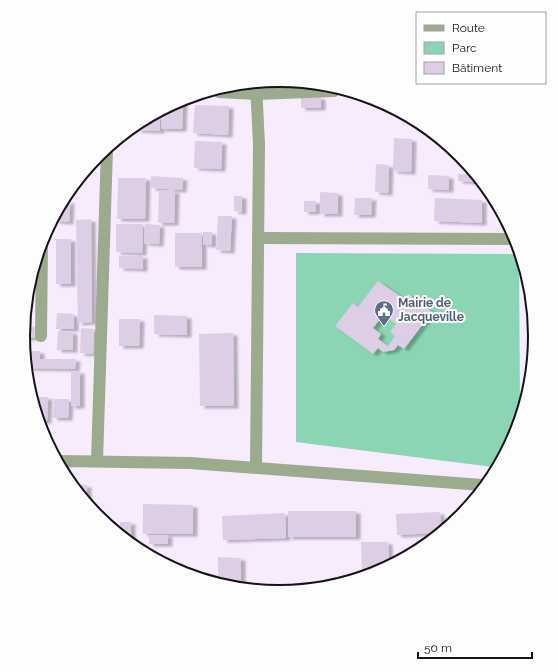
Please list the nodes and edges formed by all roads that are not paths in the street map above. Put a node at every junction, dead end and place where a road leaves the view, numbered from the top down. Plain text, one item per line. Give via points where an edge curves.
1 (256, 89) edge
2 (238, 90) edge
3 (321, 91) edge
4 (107, 157) edge
5 (258, 238) junction
6 (508, 239) edge
7 (42, 260) edge
8 (41, 336) dead end
9 (64, 461) edge
10 (97, 461) junction
11 (256, 468) junction
12 (480, 484) edge

1 - 2 street
1 - 3 street
1 - 5 street via 259,144
4 - 10 street
5 - 6 street
5 - 11 street
7 - 8 street
9 - 10 street
10 - 11 street via 190,463
11 - 12 street

